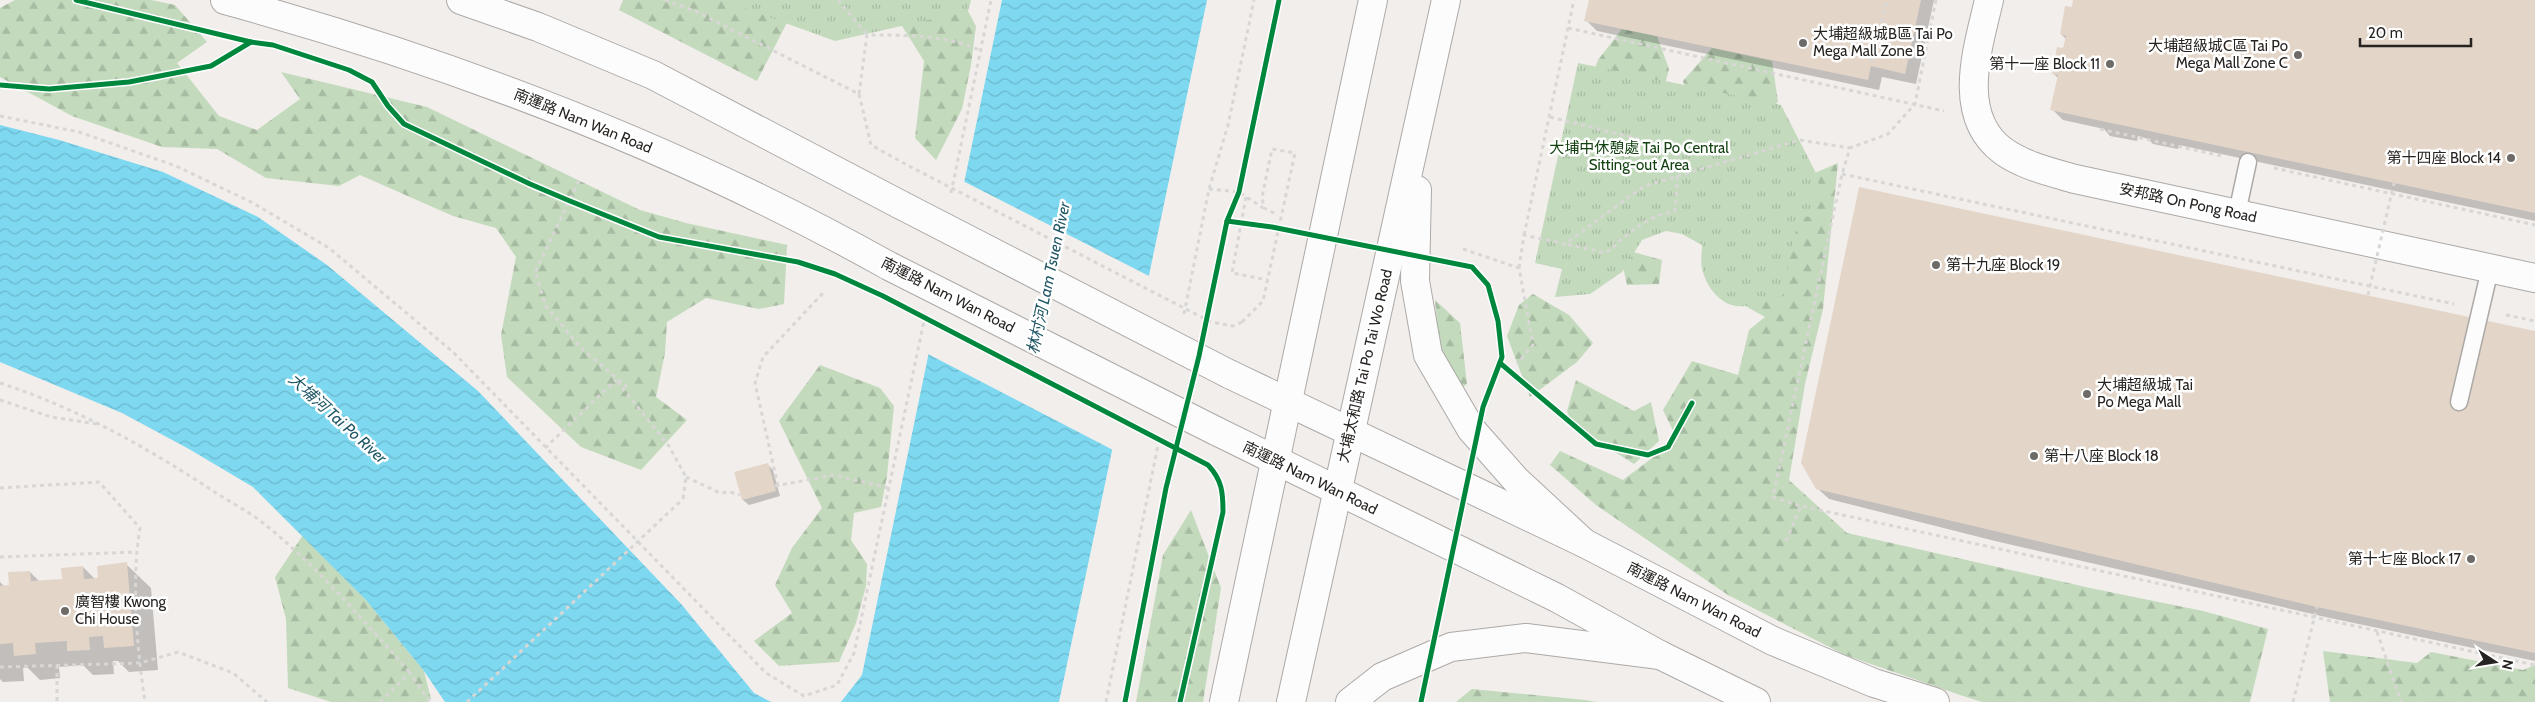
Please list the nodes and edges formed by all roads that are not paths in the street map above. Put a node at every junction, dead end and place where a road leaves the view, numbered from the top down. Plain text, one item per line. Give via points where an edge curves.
1 (225, 0) edge
2 (461, 0) edge
3 (1373, 0) edge
4 (1446, 0) edge
5 (1988, 0) edge
6 (1419, 129) junction
7 (2248, 162) road end
8 (2238, 213) junction
9 (2490, 269) junction
10 (2535, 278) edge
11 (2459, 402) dead end
12 (1287, 403) junction
13 (1351, 433) junction
14 (1274, 461) junction
15 (1337, 491) junction
16 (1584, 544) junction
17 (1660, 654) junction
18 (1224, 702) edge
19 (1291, 702) edge
20 (1350, 702) edge
21 (1756, 702) edge
22 (1935, 702) edge

1 - 14 main road, 南運路 Nam Wan Road, bridge via 458,71 583,119 837,237
2 - 12 main road, 南運路 Nam Wan Road, bridge via 538,27 653,75
3 - 12 main road
4 - 6 main road, 大埔太和路 Tai Po Tai Wo Road
5 - 8 main road, 安邦路 On Pong Road via 1973,80 1974,100 1980,120 2002,150 2040,169 2075,179
6 - 13 main road, 大埔太和路 Tai Po Tai Wo Road
6 - 16 main road via 1415,281 1428,355 1471,429 1516,480
7 - 8 lane
8 - 9 main road, 安邦路 On Pong Road
9 - 10 main road, 安邦路 On Pong Road
9 - 11 lane
12 - 13 main road, 南運路 Nam Wan Road
12 - 14 main road
13 - 15 main road, 大埔太和路 Tai Po Tai Wo Road
13 - 16 main road, 南運路 Nam Wan Road
14 - 15 main road, 南運路 Nam Wan Road
14 - 18 main road
15 - 17 main road, 南運路 Nam Wan Road via 1558,598
15 - 19 main road, 大埔太和路 Tai Po Tai Wo Road
16 - 22 main road, 南運路 Nam Wan Road via 1773,641 1874,683
17 - 20 main road via 1526,638 1451,647 1382,677
17 - 21 main road, 南運路 Nam Wan Road

